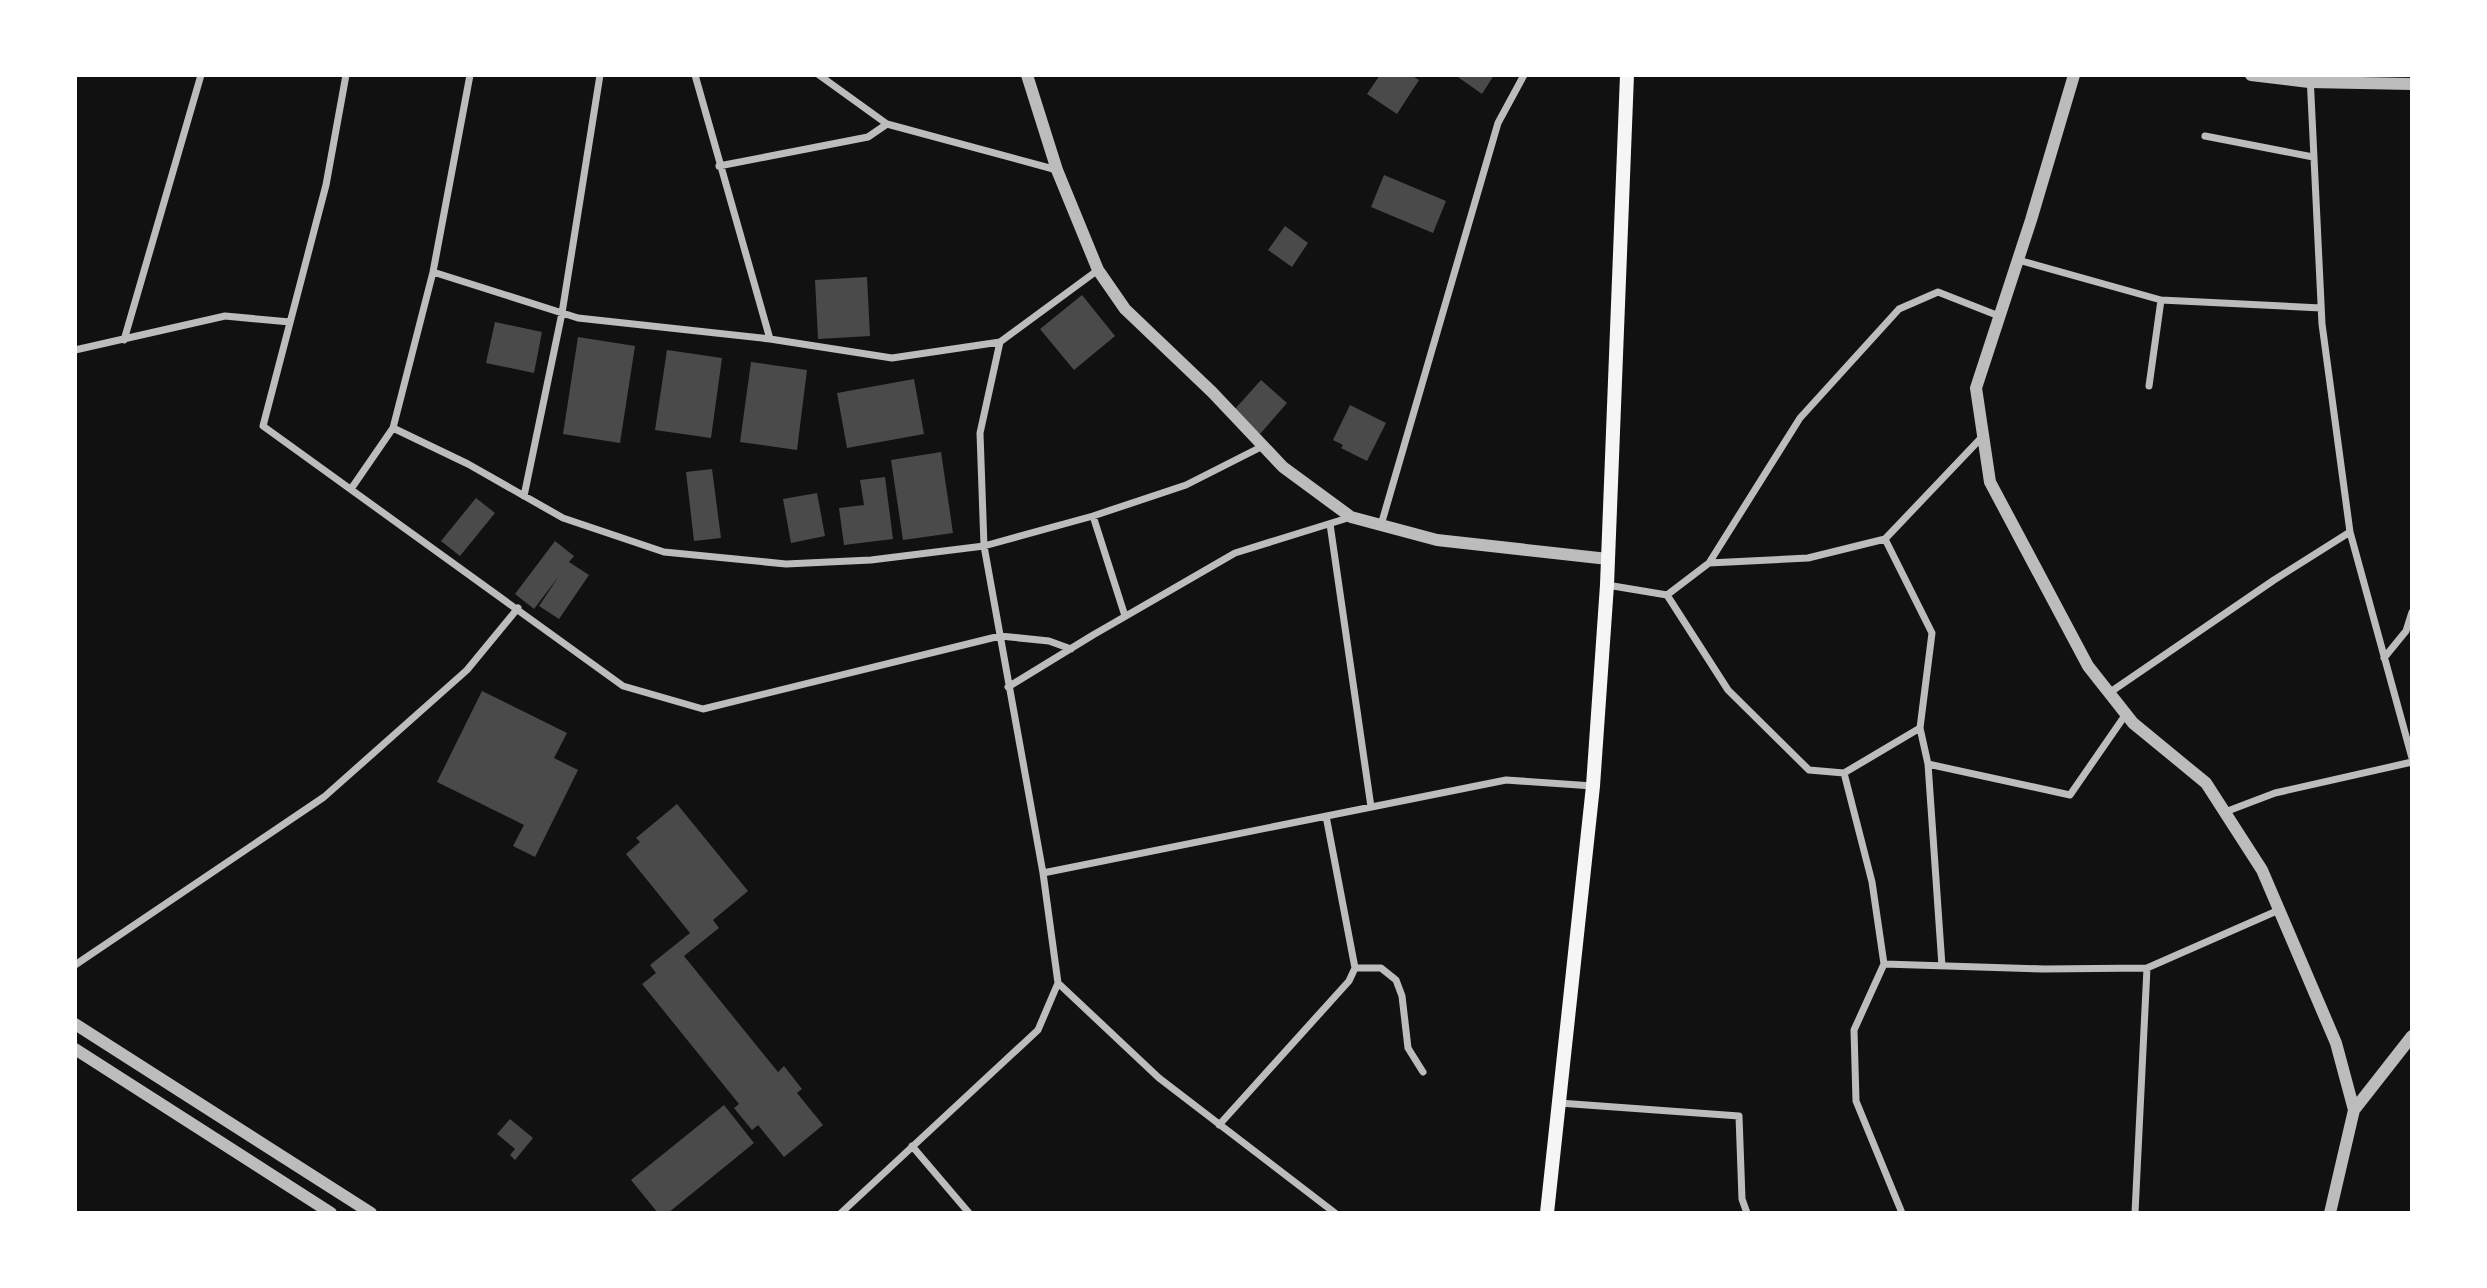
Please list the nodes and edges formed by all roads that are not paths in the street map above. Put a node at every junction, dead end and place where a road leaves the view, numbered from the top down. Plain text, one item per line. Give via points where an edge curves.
1 (201, 75) edge
2 (346, 75) edge
3 (470, 75) edge
4 (600, 75) edge
5 (695, 75) edge
6 (819, 75) edge
7 (1027, 75) edge
8 (1524, 75) edge
9 (1627, 75) edge
10 (2074, 75) edge
11 (2251, 75) edge
12 (2309, 79) edge
13 (2412, 84) edge
14 (887, 124) junction
15 (2205, 136) dead end
16 (2313, 157) junction
17 (719, 166) junction
18 (1057, 170) junction
19 (2018, 260) junction
20 (1098, 270) junction
21 (433, 272) junction
22 (2161, 300) junction
23 (2321, 308) junction
24 (562, 313) junction
25 (1999, 316) junction
26 (290, 322) junction
27 (124, 340) junction
28 (770, 340) junction
29 (1000, 342) junction
30 (75, 350) edge
31 (2149, 386) dead end
32 (393, 428) junction
33 (1983, 436) junction
34 (1263, 446) junction
35 (351, 489) junction
36 (524, 496) junction
37 (1093, 516) junction
38 (1351, 517) junction
39 (1330, 524) junction
40 (1381, 525) junction
41 (2350, 532) junction
42 (1885, 539) junction
43 (984, 546) junction
44 (1608, 559) junction
45 (1709, 563) junction
46 (1607, 585) junction
47 (1667, 595) junction
48 (518, 608) junction
49 (2412, 612) edge
50 (1125, 616) junction
51 (999, 636) junction
52 (1071, 649) junction
53 (2384, 658) junction
54 (1009, 687) junction
55 (2109, 693) junction
56 (2126, 714) junction
57 (1920, 728) junction
58 (2412, 760) edge
59 (1928, 764) junction
60 (1844, 773) junction
61 (1593, 786) junction
62 (1371, 807) junction
63 (2224, 812) junction
64 (1326, 816) junction
65 (1043, 873) junction
66 (2279, 910) junction
67 (1884, 964) junction
68 (75, 965) edge
69 (1942, 966) junction
70 (1355, 968) junction
71 (2147, 968) junction
72 (1058, 983) junction
73 (75, 1024) edge
74 (2412, 1035) edge
75 (75, 1049) edge
76 (1423, 1072) dead end
77 (1559, 1103) junction
78 (2354, 1110) junction
79 (1219, 1125) junction
80 (912, 1146) junction
81 (331, 1213) edge
82 (372, 1213) edge
83 (841, 1213) edge
84 (969, 1213) edge
85 (1335, 1213) edge
86 (1547, 1213) edge
87 (1747, 1213) edge
88 (1902, 1213) edge
89 (2135, 1213) edge
90 (2330, 1213) edge

1 - 27 street
2 - 26 street via 326,185
3 - 21 street
4 - 24 street
5 - 17 street
6 - 14 street
7 - 18 street
8 - 40 street via 1498,123
9 - 44 main road
10 - 19 street
11 - 12 street
12 - 13 street
12 - 16 street
14 - 17 street via 868,137
14 - 18 street
15 - 16 street
16 - 23 street
17 - 28 street
18 - 20 street
19 - 22 street
19 - 25 street
20 - 29 street
20 - 34 street via 1125,309
21 - 24 street
21 - 32 street
22 - 23 street
22 - 31 street
23 - 41 street
24 - 28 street
24 - 36 street
25 - 33 street via 1976,388
25 - 45 street via 1938,292 1899,309 1800,418
26 - 27 street via 225,316
26 - 35 street via 263,426
27 - 30 street
28 - 29 street via 892,358
29 - 43 street via 980,433
32 - 35 street
32 - 36 street
33 - 42 street
33 - 55 street via 1990,482 2088,666
34 - 37 street via 1186,485
34 - 38 street via 1283,467
35 - 48 street
36 - 43 street via 563,518 664,552 786,564 871,561
37 - 43 street
37 - 50 street
38 - 39 street
38 - 40 street
39 - 50 street via 1235,553
39 - 62 street
40 - 44 street via 1437,540
41 - 53 street
41 - 55 street
42 - 45 street via 1808,558
42 - 57 street via 1932,633
43 - 51 street
44 - 46 main road
45 - 47 street
46 - 47 street
46 - 61 main road
47 - 60 street via 1728,690 1809,770
48 - 51 street via 624,686 703,709
48 - 68 street via 467,670 324,797
49 - 53 street via 2406,631
50 - 52 street
51 - 52 street via 1049,640
51 - 54 street
52 - 54 street
53 - 58 street
54 - 65 street
55 - 56 street
56 - 59 street via 2070,795
56 - 63 street via 2206,783
57 - 59 street
57 - 60 street
58 - 63 street via 2275,793
59 - 69 street
60 - 67 street via 1872,882
61 - 62 street via 1506,780
61 - 77 main road
62 - 64 street
63 - 66 street via 2262,870
64 - 65 street
64 - 70 street
65 - 72 street
66 - 71 street
66 - 78 street via 2336,1043
67 - 69 street
67 - 88 street via 1854,1030 1856,1101
69 - 71 street
70 - 76 street via 1381,968 1396,980 1408,1048
70 - 79 street via 1349,981
71 - 89 street
72 - 79 street via 1159,1078
72 - 80 street via 1038,1030
73 - 82 street
74 - 78 street
75 - 81 street
77 - 86 main road
77 - 87 street via 1739,1116 1742,1199
78 - 90 street
79 - 85 street
80 - 83 street
80 - 84 street

